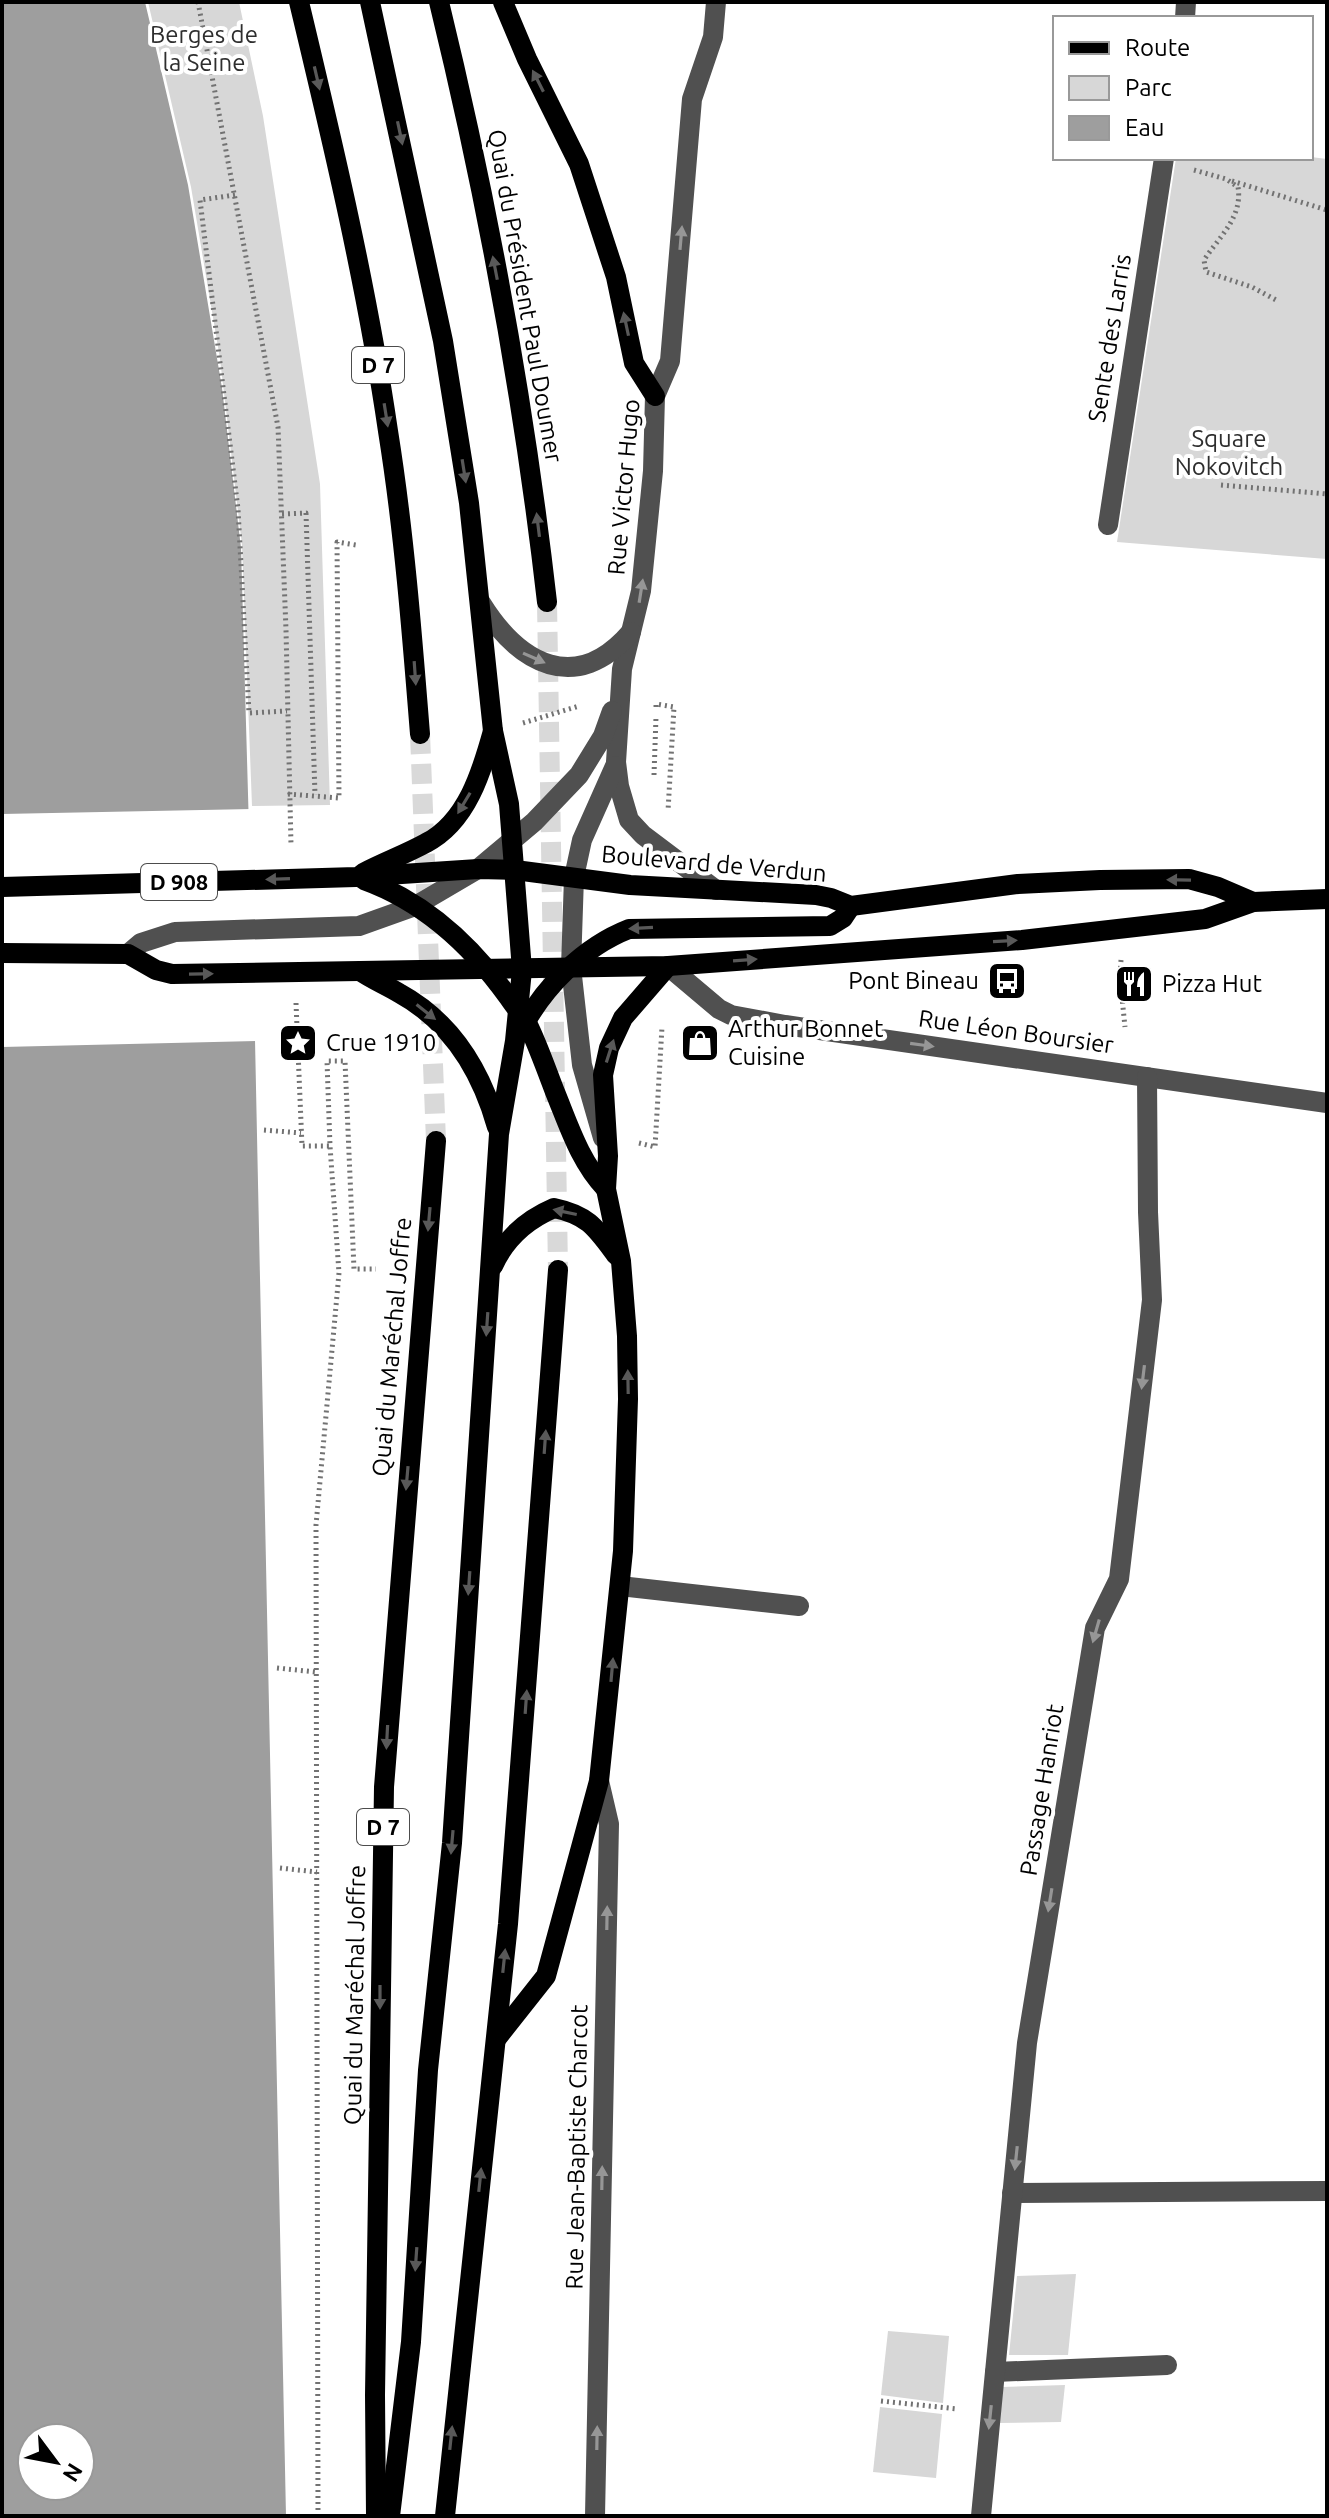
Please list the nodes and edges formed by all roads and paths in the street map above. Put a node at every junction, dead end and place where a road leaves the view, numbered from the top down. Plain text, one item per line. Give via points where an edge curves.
1 (198, 2) edge
2 (299, 2) edge
3 (370, 2) edge
4 (439, 2) edge
5 (503, 2) edge
6 (716, 2) edge
7 (1163, 162) edge
8 (1226, 179) junction
9 (235, 195) junction
10 (1327, 210) edge
11 (1276, 300) dead end
12 (655, 396) junction
13 (1221, 485) dead end
14 (1327, 494) edge
15 (282, 514) junction
16 (1108, 525) dead end
17 (356, 545) dead end
18 (547, 602) tunnel mouth
19 (481, 603) junction
20 (631, 632) junction
21 (619, 694) junction
22 (580, 706) dead end
23 (287, 711) junction
24 (515, 725) dead end
25 (493, 731) junction
26 (420, 734) tunnel mouth
27 (616, 762) junction
28 (654, 787) dead end
29 (315, 796) junction
30 (513, 839) junction
31 (665, 852) junction
32 (478, 869) junction
33 (515, 870) junction
34 (356, 877) junction
35 (574, 877) junction
36 (2, 887) edge
37 (716, 890) junction
38 (1327, 899) edge
39 (1253, 902) junction
40 (415, 906) junction
41 (851, 906) junction
42 (2, 953) edge
43 (128, 954) junction
44 (668, 966) junction
45 (571, 967) junction
46 (522, 970) junction
47 (360, 971) junction
48 (490, 971) junction
49 (1120, 978) dead end
50 (522, 1016) junction
51 (662, 1022) dead end
52 (1125, 1027) dead end
53 (1147, 1077) junction
54 (1327, 1103) edge
55 (264, 1130) dead end
56 (639, 1130) dead end
57 (301, 1133) dead end
58 (499, 1134) junction
59 (436, 1141) tunnel mouth
60 (302, 1146) dead end
61 (330, 1146) junction
62 (608, 1156) junction
63 (606, 1189) junction
64 (621, 1261) junction
65 (376, 1269) dead end
66 (558, 1270) tunnel mouth
67 (490, 1272) junction
68 (620, 1586) junction
69 (799, 1606) dead end
70 (277, 1668) dead end
71 (316, 1672) junction
72 (599, 1781) junction
73 (280, 1868) dead end
74 (317, 1872) junction
75 (496, 2038) junction
76 (1327, 2191) edge
77 (1012, 2193) junction
78 (1167, 2365) dead end
79 (995, 2372) junction
80 (881, 2401) dead end
81 (991, 2412) junction
82 (318, 2516) edge
83 (376, 2516) edge
84 (390, 2516) edge
85 (445, 2516) edge
86 (595, 2516) edge
87 (981, 2516) edge

1 - 9 path
2 -> 26 main road, D 7 via 377,361 411,620
3 -> 19 main road via 443,341
18 -> 4 main road, Quai du Président Paul Doumer via 517,380
12 -> 5 main road via 634,363 616,277 579,164
12 -> 6 street, Rue Victor Hugo via 670,361 692,99 713,37
7 - 8 path
7 - 16 street, Sente des Larris
8 - 10 path
8 - 11 path via 1238,187 1240,197 1229,229 1204,260 1206,272
9 - 15 path via 278,427
9 - 23 path via 200,200 238,509 249,713
20 -> 12 street, Rue Victor Hugo via 645,554
13 - 14 path
15 - 23 path
15 - 29 path via 306,513
17 - 29 path via 337,542 339,798
19 -> 20 street via 511,644 555,666 598,659
19 - 25 main road
20 - 21 street, Rue Victor Hugo
21 - 27 street, Rue Victor Hugo
21 - 30 street via 603,736 579,775
22 - 24 path
23 - 29 path via 288,794
25 - 30 main road
25 -> 34 main road via 479,777 459,813 427,843
27 - 31 street, Rue Victor Hugo via 629,820
27 - 35 street via 582,840
28 - 31 path via 656,704 674,707
30 - 32 street
30 - 33 main road
31 - 37 street, Rue Victor Hugo
32 - 33 main road, Boulevard de Verdun / D 908
32 - 34 main road, Boulevard de Verdun / D 908
32 - 40 street
33 - 35 main road, Boulevard de Verdun / D 908
33 - 46 main road
34 -> 36 main road, D 908
34 - 40 main road via 396,892
35 - 37 main road, Boulevard de Verdun / D 908
35 - 45 street
37 - 41 main road, Boulevard de Verdun / D 908 via 816,895
38 - 39 main road, Boulevard de Verdun / D 908
39 -> 41 main road, Boulevard de Verdun / D 908 via 1189,879 1018,884
44 -> 39 main road, Boulevard de Verdun / D 908 via 1109,931 1205,919
40 - 43 street, D 908 via 359,926 175,932 141,943
40 - 48 main road via 461,940
41 -> 45 main road, D 908 via 830,926 629,929 603,941
42 - 43 main road, D 908
43 -> 47 main road, D 908 via 172,974
44 - 45 main road, Boulevard de Verdun / D 908
44 -> 53 street, Rue Léon Boursier via 708,1003 731,1015
62 -> 44 main road via 603,1075 609,1048 623,1018
45 - 46 main road, Boulevard de Verdun / D 908
45 - 50 main road
45 - 62 street via 582,1065
46 - 48 main road, Boulevard de Verdun / D 908
46 - 50 main road
47 - 48 main road, Boulevard de Verdun / D 908
47 -> 58 main road via 422,1008 451,1034 475,1069
48 - 50 main road
49 - 52 path
50 - 58 main road
50 - 63 main road via 580,1152
51 - 56 path via 655,1147 639,1144
53 - 54 street, Rue Léon Boursier
53 -> 77 street, Passage Hanriot via 1152,1300 1119,1579 1095,1628 1027,2043
55 - 57 path
58 - 67 main road
59 -> 83 main road, Quai du Maréchal Joffre / D 7 via 384,1787
60 - 61 path
61 - 65 path via 327,1061 345,1061 354,1269
61 - 71 path via 339,1273 316,1525
62 - 63 main road
63 - 64 main road
64 -> 67 main road via 584,1218 554,1208 513,1237
68 -> 64 main road via 628,1399
75 -> 66 main road
67 -> 84 main road via 452,1843 428,2070 409,2357
68 - 69 street
72 -> 68 main road
70 - 71 path
71 - 74 path
72 - 75 main road via 546,1976
86 -> 72 street, Rue Jean-Baptiste Charcot via 609,1824
73 - 74 path
74 - 82 path
85 -> 75 main road
76 - 77 street
77 - 79 street, Passage Hanriot
78 - 79 street
79 - 81 street, Passage Hanriot
80 - 81 path
81 -> 87 street, Passage Hanriot

